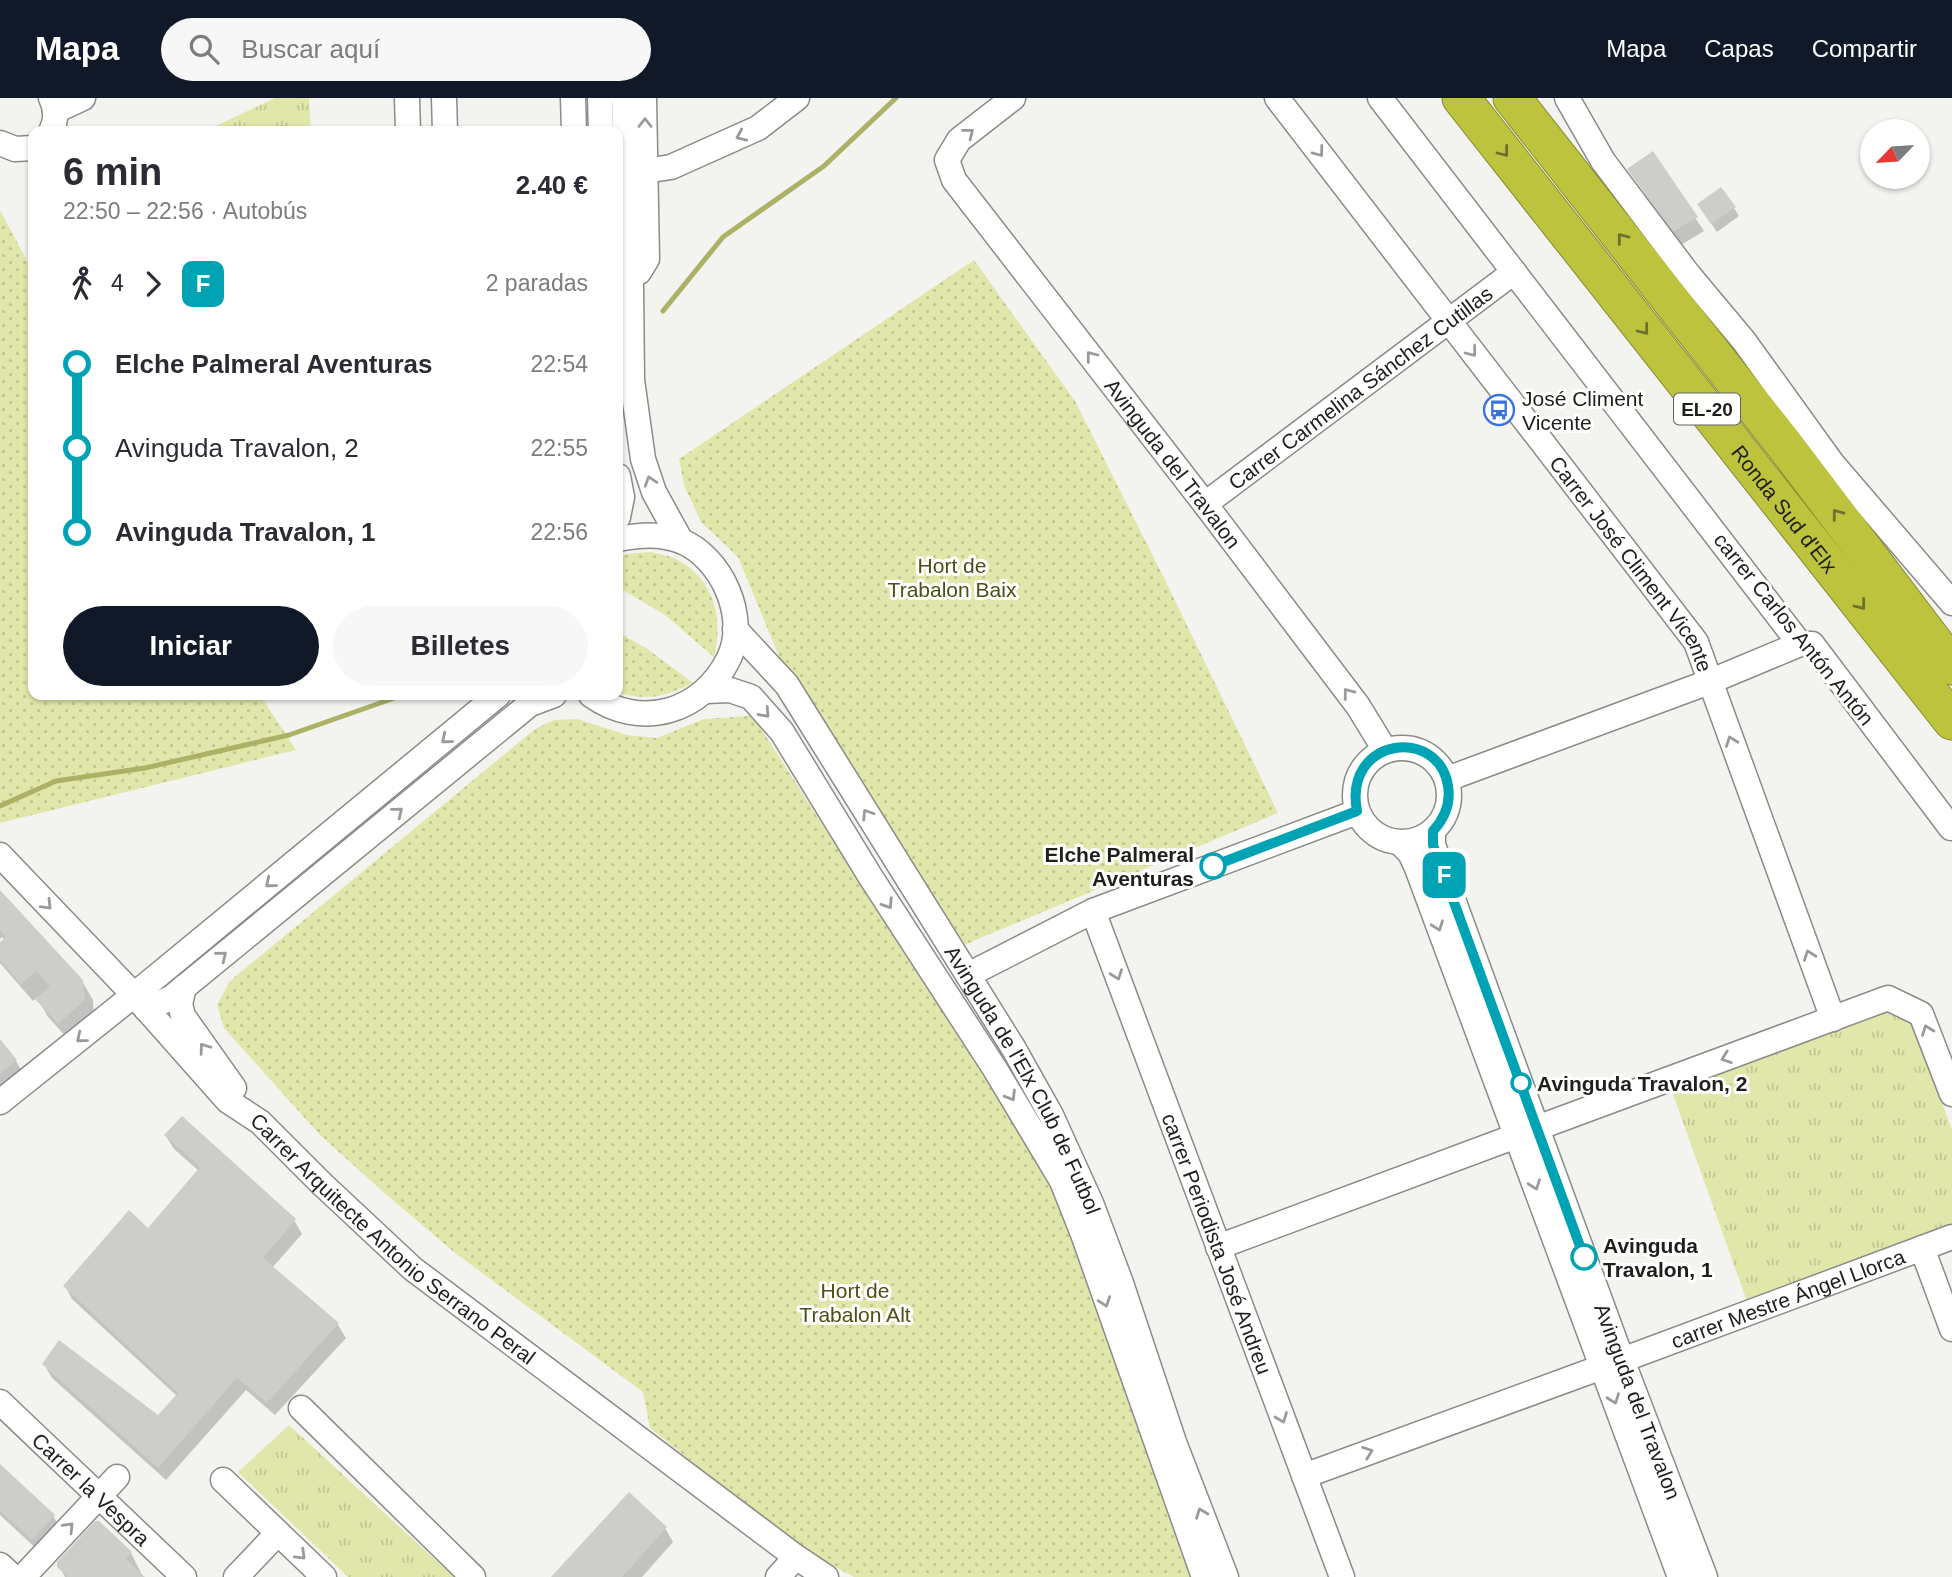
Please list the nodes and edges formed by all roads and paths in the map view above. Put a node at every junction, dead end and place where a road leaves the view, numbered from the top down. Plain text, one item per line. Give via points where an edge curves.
1 (83, 98) edge
2 (408, 98) edge
3 (443, 98) edge
4 (573, 98) edge
5 (600, 98) edge
6 (624, 98) edge
7 (645, 98) edge
8 (797, 98) edge
9 (1013, 98) edge
10 (1278, 98) edge
11 (1380, 98) edge
12 (1461, 98) edge
13 (1512, 98) edge
14 (1567, 98) edge
15 (52, 113) edge
16 (408, 126) edge
17 (445, 126) edge
18 (575, 126) edge
19 (601, 126) edge
20 (2, 145) edge
21 (28, 148) edge
22 (636, 176) junction
23 (1514, 272) junction
24 (1448, 320) junction
25 (1205, 504) junction
26 (623, 538) edge
27 (681, 541) junction
28 (1952, 604) edge
29 (735, 629) junction
30 (1800, 644) junction
31 (1952, 666) edge
32 (1709, 682) junction
33 (706, 691) junction
34 (492, 700) edge
35 (541, 700) edge
36 (598, 700) edge
37 (1952, 721) edge
38 (1385, 750) junction
39 (1447, 779) junction
40 (1357, 811) junction
41 (1951, 828) edge
42 (1433, 831) junction
43 (1400, 842) junction
44 (0, 855) edge
45 (1093, 911) junction
46 (968, 975) junction
47 (184, 987) junction
48 (140, 1002) junction
49 (1833, 1019) junction
50 (1952, 1094) edge
51 (0, 1102) edge
52 (260, 1122) junction
53 (1527, 1132) junction
54 (1952, 1237) edge
55 (1218, 1247) junction
56 (1922, 1248) junction
57 (1952, 1329) edge
58 (1612, 1363) junction
59 (0, 1402) edge
60 (301, 1408) dead end
61 (1304, 1476) junction
62 (117, 1477) dead end
63 (223, 1480) dead end
64 (99, 1496) junction
65 (278, 1532) junction
66 (796, 1557) junction
67 (0, 1565) edge
68 (13, 1577) edge
69 (23, 1577) edge
70 (184, 1577) edge
71 (236, 1577) edge
72 (324, 1577) edge
73 (473, 1577) edge
74 (778, 1577) edge
75 (826, 1577) edge
76 (1204, 1577) edge
77 (1226, 1577) edge
78 (1342, 1577) edge
79 (1680, 1577) edge
80 (1705, 1577) edge

1 - 15 street
2 - 16 street
3 - 17 street
4 - 18 street
5 - 19 street
6 - 22 street
22 -> 7 street
8 -> 22 street via 758,128 671,167
25 -> 9 street, Avinguda del Travalon via 954,180 947,160 959,140
10 -> 24 street, Carrer José Climent Vicente
11 - 23 street, carrer Carlos Antón Antón
12 -> 37 highway, Ronda Sud d'Elx / EL-20
31 -> 13 highway, Ronda Sud d'Elx / EL-20
14 - 28 street via 1603,161 1688,274 1744,341 1832,463
20 - 21 street
27 -> 22 street via 654,492 643,459 632,380 631,285 647,259
23 - 24 street, Carrer Carmelina Sánchez Cutillas
23 - 30 street, carrer Carlos Antón Antón
24 - 25 street, Carrer Carmelina Sánchez Cutillas
24 -> 32 street, Carrer José Climent Vicente via 1696,642
38 -> 25 street, Avinguda del Travalon via 1358,706
26 - 27 street via 642,534
27 - 29 street via 714,566 732,600
29 - 33 street via 729,657
46 -> 29 street, Avinguda de l'Elx Club de Futbol via 787,685
30 - 32 street
30 - 41 street, carrer Carlos Antón Antón via 1812,644
32 - 39 street
49 -> 32 street, Carrer José Climent Vicente
33 - 36 street via 662,713 629,713
33 -> 76 street, Avinguda de l'Elx Club de Futbol via 730,690 751,697 782,732 1062,1181
34 -> 48 street
47 -> 35 street via 530,704
38 - 39 street via 1404,747 1421,751 1437,762
38 - 40 street via 1367,762 1356,780
39 - 42 street via 1447,809
40 - 43 street via 1372,832
40 - 45 street
42 - 43 street via 1415,841
42 - 53 street, Avinguda del Travalon via 1433,845
43 -> 53 street, Avinguda del Travalon via 1417,868
44 -> 48 street, Carrer Arquitecte Antonio Serrano Peral
45 - 46 street
45 -> 55 street, carrer Periodista José Andreu
77 -> 46 street, Avinguda de l'Elx Club de Futbol via 1091,1202 1051,1115
47 - 48 street via 171,998
52 -> 47 street via 183,1016
48 -> 51 street
48 - 52 street, Carrer Arquitecte Antonio Serrano Peral via 228,1101
50 -> 49 street via 1921,1014 1888,998
49 -> 53 street
52 - 66 street, Carrer Arquitecte Antonio Serrano Peral via 423,1277
53 - 55 street
53 - 58 street, Avinguda del Travalon
54 - 56 street, carrer Mestre Ángel Llorca
55 -> 61 street, carrer Periodista José Andreu
56 - 57 street
56 - 58 street, carrer Mestre Ángel Llorca
61 -> 58 street, carrer Mestre Ángel Llorca
58 -> 79 street, Avinguda del Travalon
58 - 80 street, Avinguda del Travalon
59 - 64 street, Carrer la Vespra
60 - 73 street
61 - 78 street, carrer Periodista José Andreu
62 - 64 street
63 - 65 street
69 -> 64 street
64 - 70 street, Carrer la Vespra
65 - 71 street
65 -> 72 street
66 - 74 street
66 - 75 street, Carrer Arquitecte Antonio Serrano Peral
67 - 68 street

